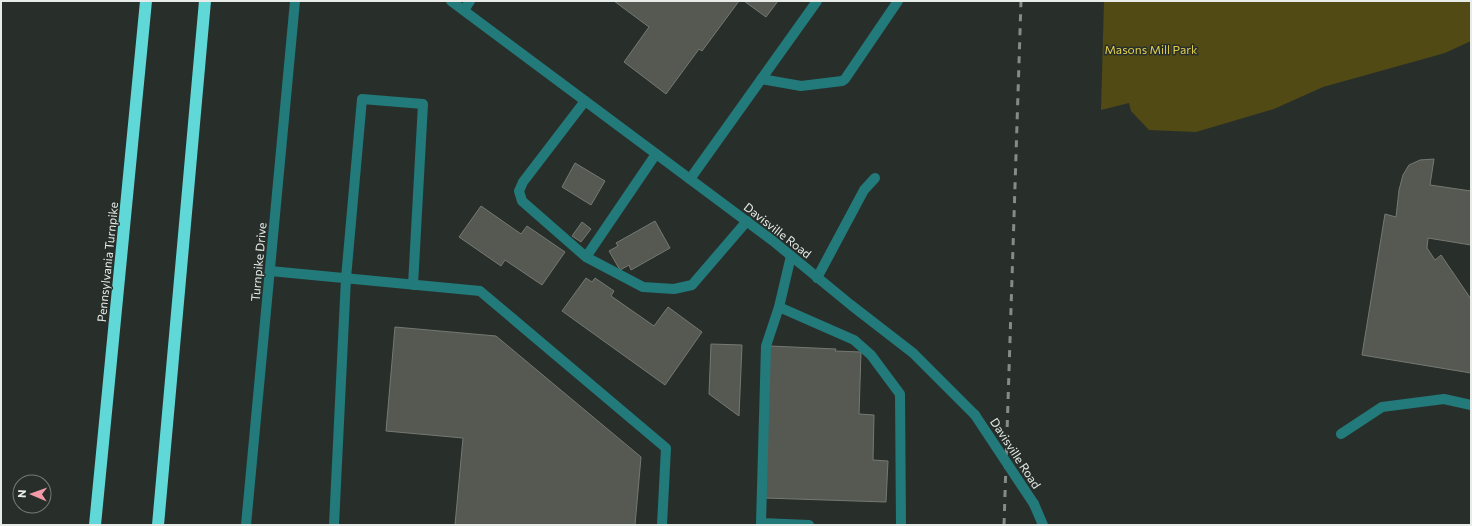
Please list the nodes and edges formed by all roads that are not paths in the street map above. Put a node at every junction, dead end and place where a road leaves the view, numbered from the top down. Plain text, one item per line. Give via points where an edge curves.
1 (146, 1) edge
2 (206, 1) edge
3 (295, 1) edge
4 (451, 1) edge
5 (470, 1) edge
6 (817, 1) edge
7 (898, 1) edge
8 (464, 10) junction
9 (761, 79) junction
10 (585, 100) junction
11 (656, 154) junction
12 (876, 178) dead end
13 (690, 179) junction
14 (747, 221) junction
15 (791, 256) junction
16 (586, 257) junction
17 (270, 271) junction
18 (346, 278) junction
19 (818, 278) junction
20 (413, 285) junction
21 (779, 307) junction
22 (1471, 405) edge
23 (1341, 434) dead end
24 (95, 525) edge
25 (158, 525) edge
26 (246, 525) edge
27 (334, 525) edge
28 (662, 525) edge
29 (809, 525) edge
30 (901, 525) edge
31 (1043, 525) edge

1 - 24 highway, Pennsylvania Turnpike
2 - 25 highway
3 - 17 street, Turnpike Drive
4 - 8 street, Davisville Road
5 - 8 street
6 - 9 street
7 - 9 street via 842,81 801,86
8 - 10 street, Davisville Road
9 - 13 street
10 - 11 street, Davisville Road
10 - 16 street via 518,191 522,201
11 - 13 street, Davisville Road
11 - 16 street
12 - 19 street via 864,190
13 - 14 street, Davisville Road
14 - 15 street, Davisville Road
14 - 16 street via 692,285 674,289 643,287
15 - 19 street, Davisville Road
15 - 21 street
17 - 18 street
17 - 26 street, Turnpike Drive
18 - 20 street
18 - 20 street via 362,99 423,104
18 - 27 street
19 - 31 street, Davisville Road, bridge via 913,353 975,415 1034,504
20 - 28 street via 480,291 666,448
21 - 29 street via 766,346 761,523
21 - 30 street via 854,340 871,355 900,394
22 - 23 street via 1444,399 1382,407

